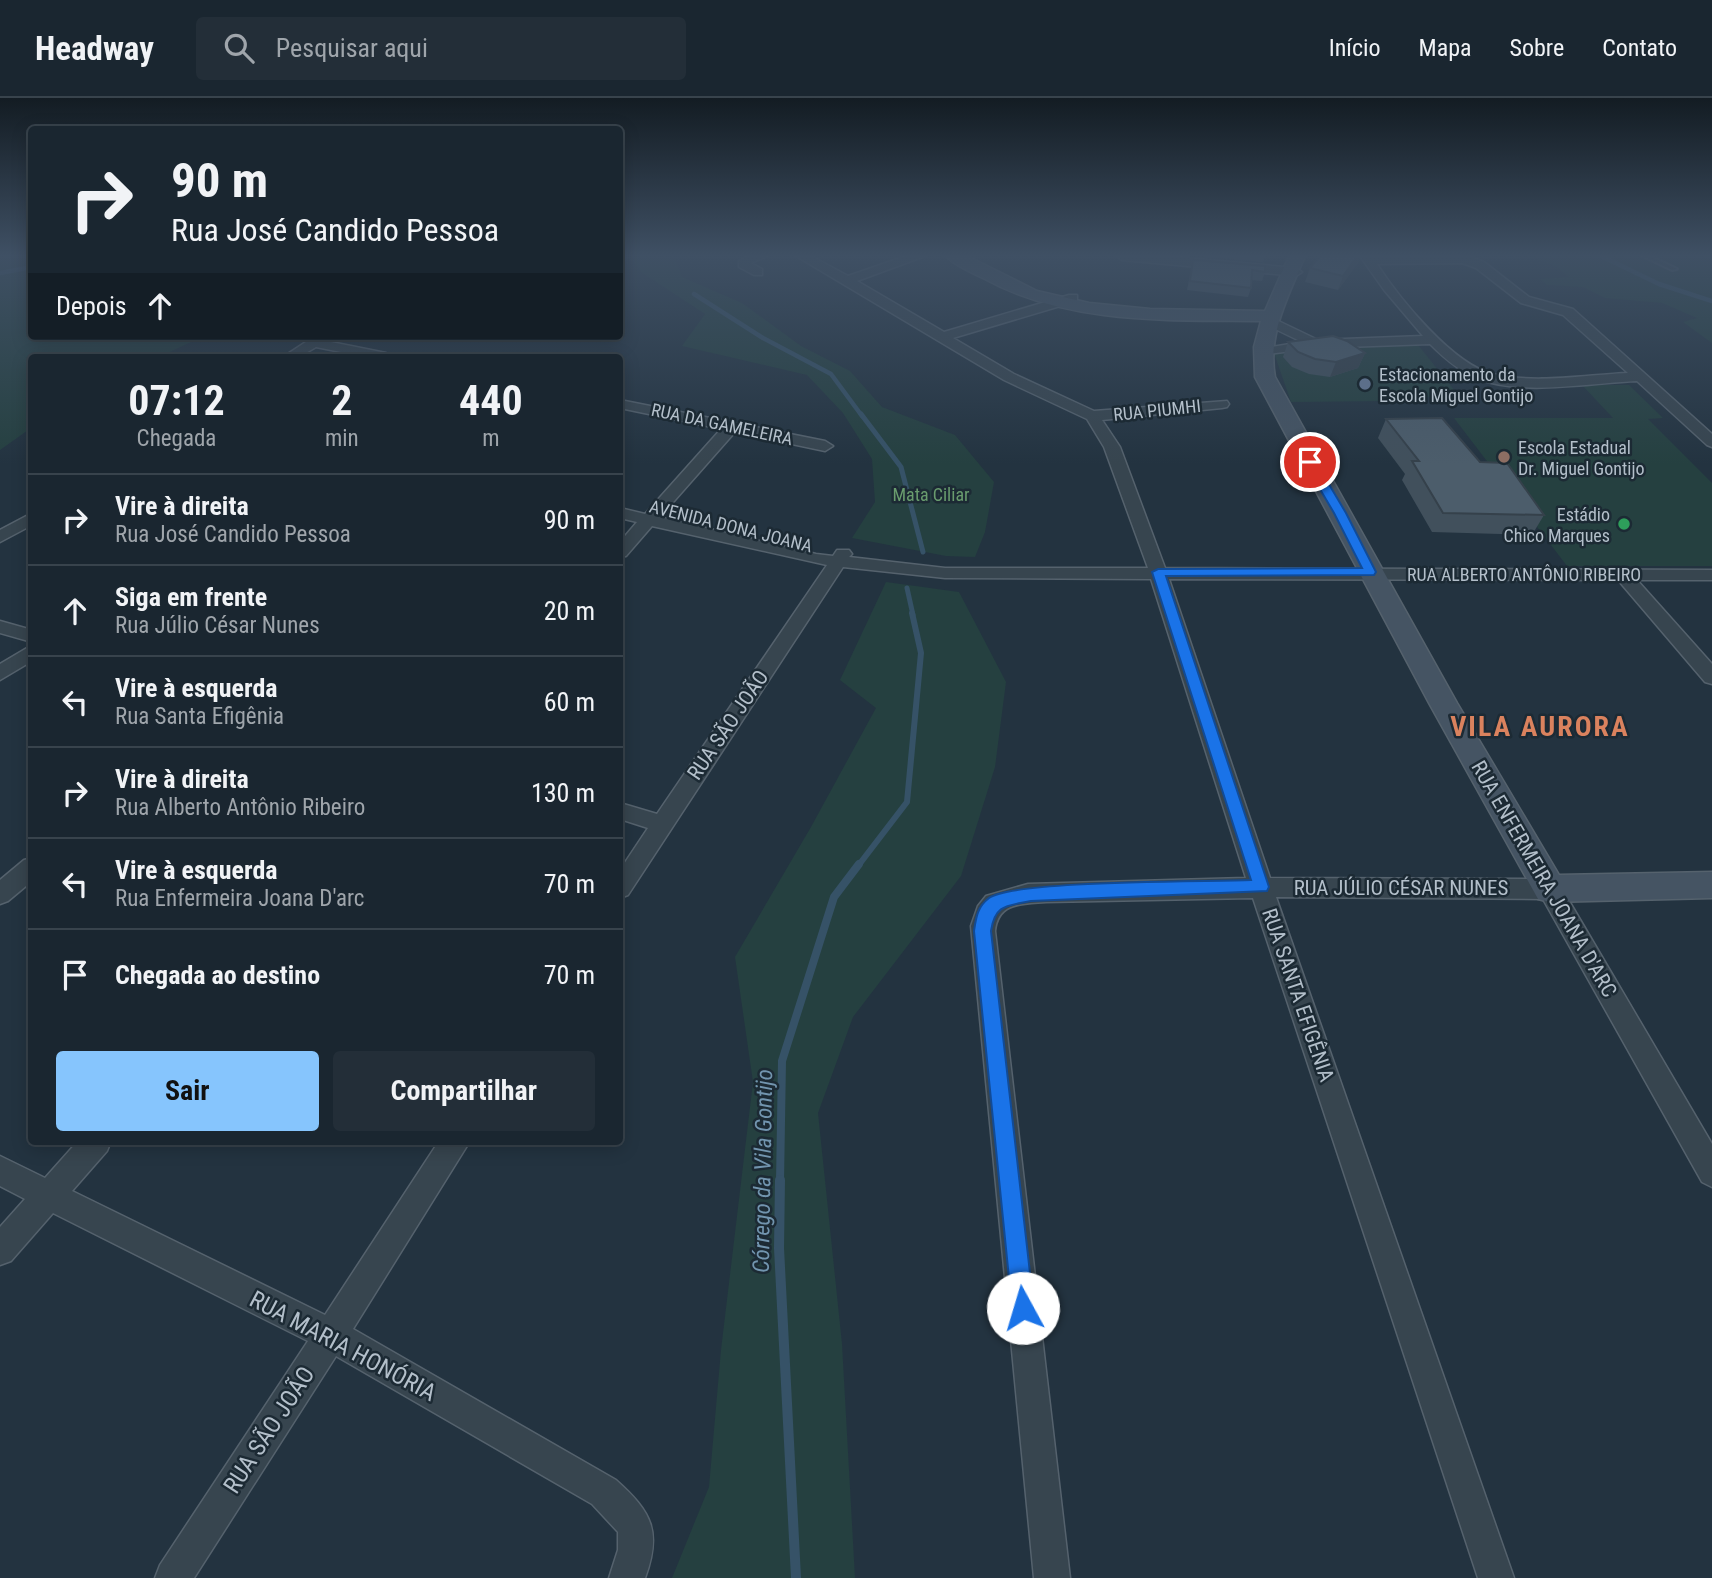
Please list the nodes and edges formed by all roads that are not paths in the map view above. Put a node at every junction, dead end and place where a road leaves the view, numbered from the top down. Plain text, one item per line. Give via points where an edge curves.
1 (923, 325) edge
2 (983, 325) edge
3 (1269, 325) edge
4 (1285, 325) edge
5 (1422, 325) edge
6 (1583, 325) edge
7 (943, 337) junction
8 (317, 340) edge
9 (323, 340) edge
10 (1435, 340) junction
11 (1315, 344) junction
12 (1264, 352) junction
13 (295, 354) edge
14 (375, 354) edge
15 (1642, 377) junction
16 (1222, 404) dead end
17 (623, 405) edge
18 (1092, 416) junction
19 (732, 426) junction
20 (1712, 442) edge
21 (825, 446) dead end
22 (623, 500) edge
23 (623, 513) edge
24 (653, 514) junction
25 (28, 520) edge
26 (0, 537) edge
27 (623, 549) edge
28 (841, 558) junction
29 (1158, 572) junction
30 (1370, 572) junction
31 (1622, 575) junction
32 (1712, 575) edge
33 (0, 627) edge
34 (28, 635) edge
35 (28, 654) edge
36 (0, 673) edge
37 (1712, 677) edge
38 (623, 812) edge
39 (661, 824) junction
40 (28, 870) edge
41 (623, 883) edge
42 (1712, 885) edge
43 (1261, 887) junction
44 (1550, 889) junction
45 (0, 894) edge
46 (93, 1145) edge
47 (453, 1145) edge
48 (0, 1171) edge
49 (1712, 1172) edge
50 (48, 1196) junction
51 (0, 1250) edge
52 (331, 1335) junction
53 (630, 1571) edge
54 (173, 1578) edge
55 (1052, 1578) edge
56 (1496, 1578) edge

1 - 7 street
2 - 7 street
3 - 12 main road, RUA ENFERMEIRA JOANA D'ARC
4 - 11 street
5 - 10 street
6 - 15 street
7 - 18 street via 1009,377
8 - 13 street
9 - 14 street
10 - 11 street
10 - 15 street via 1471,372 1494,379
11 - 12 street
12 - 30 main road, RUA ENFERMEIRA JOANA D'ARC via 1265,377
15 - 20 street
16 - 18 street, RUA PIUMHI
17 - 19 street, RUA DA GAMELEIRA
18 - 29 street, RUA SANTA EFIGÊNIA via 1112,447
19 - 21 street, RUA DA GAMELEIRA
19 - 24 street
22 - 24 street, AVENIDA DONA JOANA
23 - 24 street, AVENIDA DONA JOANA
24 - 27 street
24 - 28 street, AVENIDA DONA JOANA
25 - 26 street
28 - 29 street, RUA ALBERTO ANTÔNIO RIBEIRO via 945,573
28 - 39 street, RUA SÃO JOÃO
29 - 30 street, RUA ALBERTO ANTÔNIO RIBEIRO
29 - 43 street, RUA SANTA EFIGÊNIA
30 - 31 street, RUA ALBERTO ANTÔNIO RIBEIRO
30 - 44 main road, RUA ENFERMEIRA JOANA D'ARC
31 - 32 street, RUA ALBERTO ANTÔNIO RIBEIRO
31 - 37 street
33 - 34 street
35 - 36 street
38 - 39 street
39 - 41 street, RUA SÃO JOÃO
40 - 45 street
42 - 44 main road, RUA JÚLIO CÉSAR NUNES
43 - 44 street, RUA JÚLIO CÉSAR NUNES
43 - 55 street, RUA JÚLIO CÉSAR NUNES via 1013,896 996,902 985,913 983,931
43 - 56 street, RUA SANTA EFIGÊNIA
44 - 49 street, RUA ENFERMEIRA JOANA D'ARC
46 - 50 street
47 - 52 street, RUA SÃO JOÃO
48 - 50 street, RUA MARIA HONÓRIA
50 - 51 street
50 - 52 street, RUA MARIA HONÓRIA
52 - 53 street, RUA MARIA HONÓRIA via 604,1492 631,1517 638,1537
52 - 54 street, RUA SÃO JOÃO

